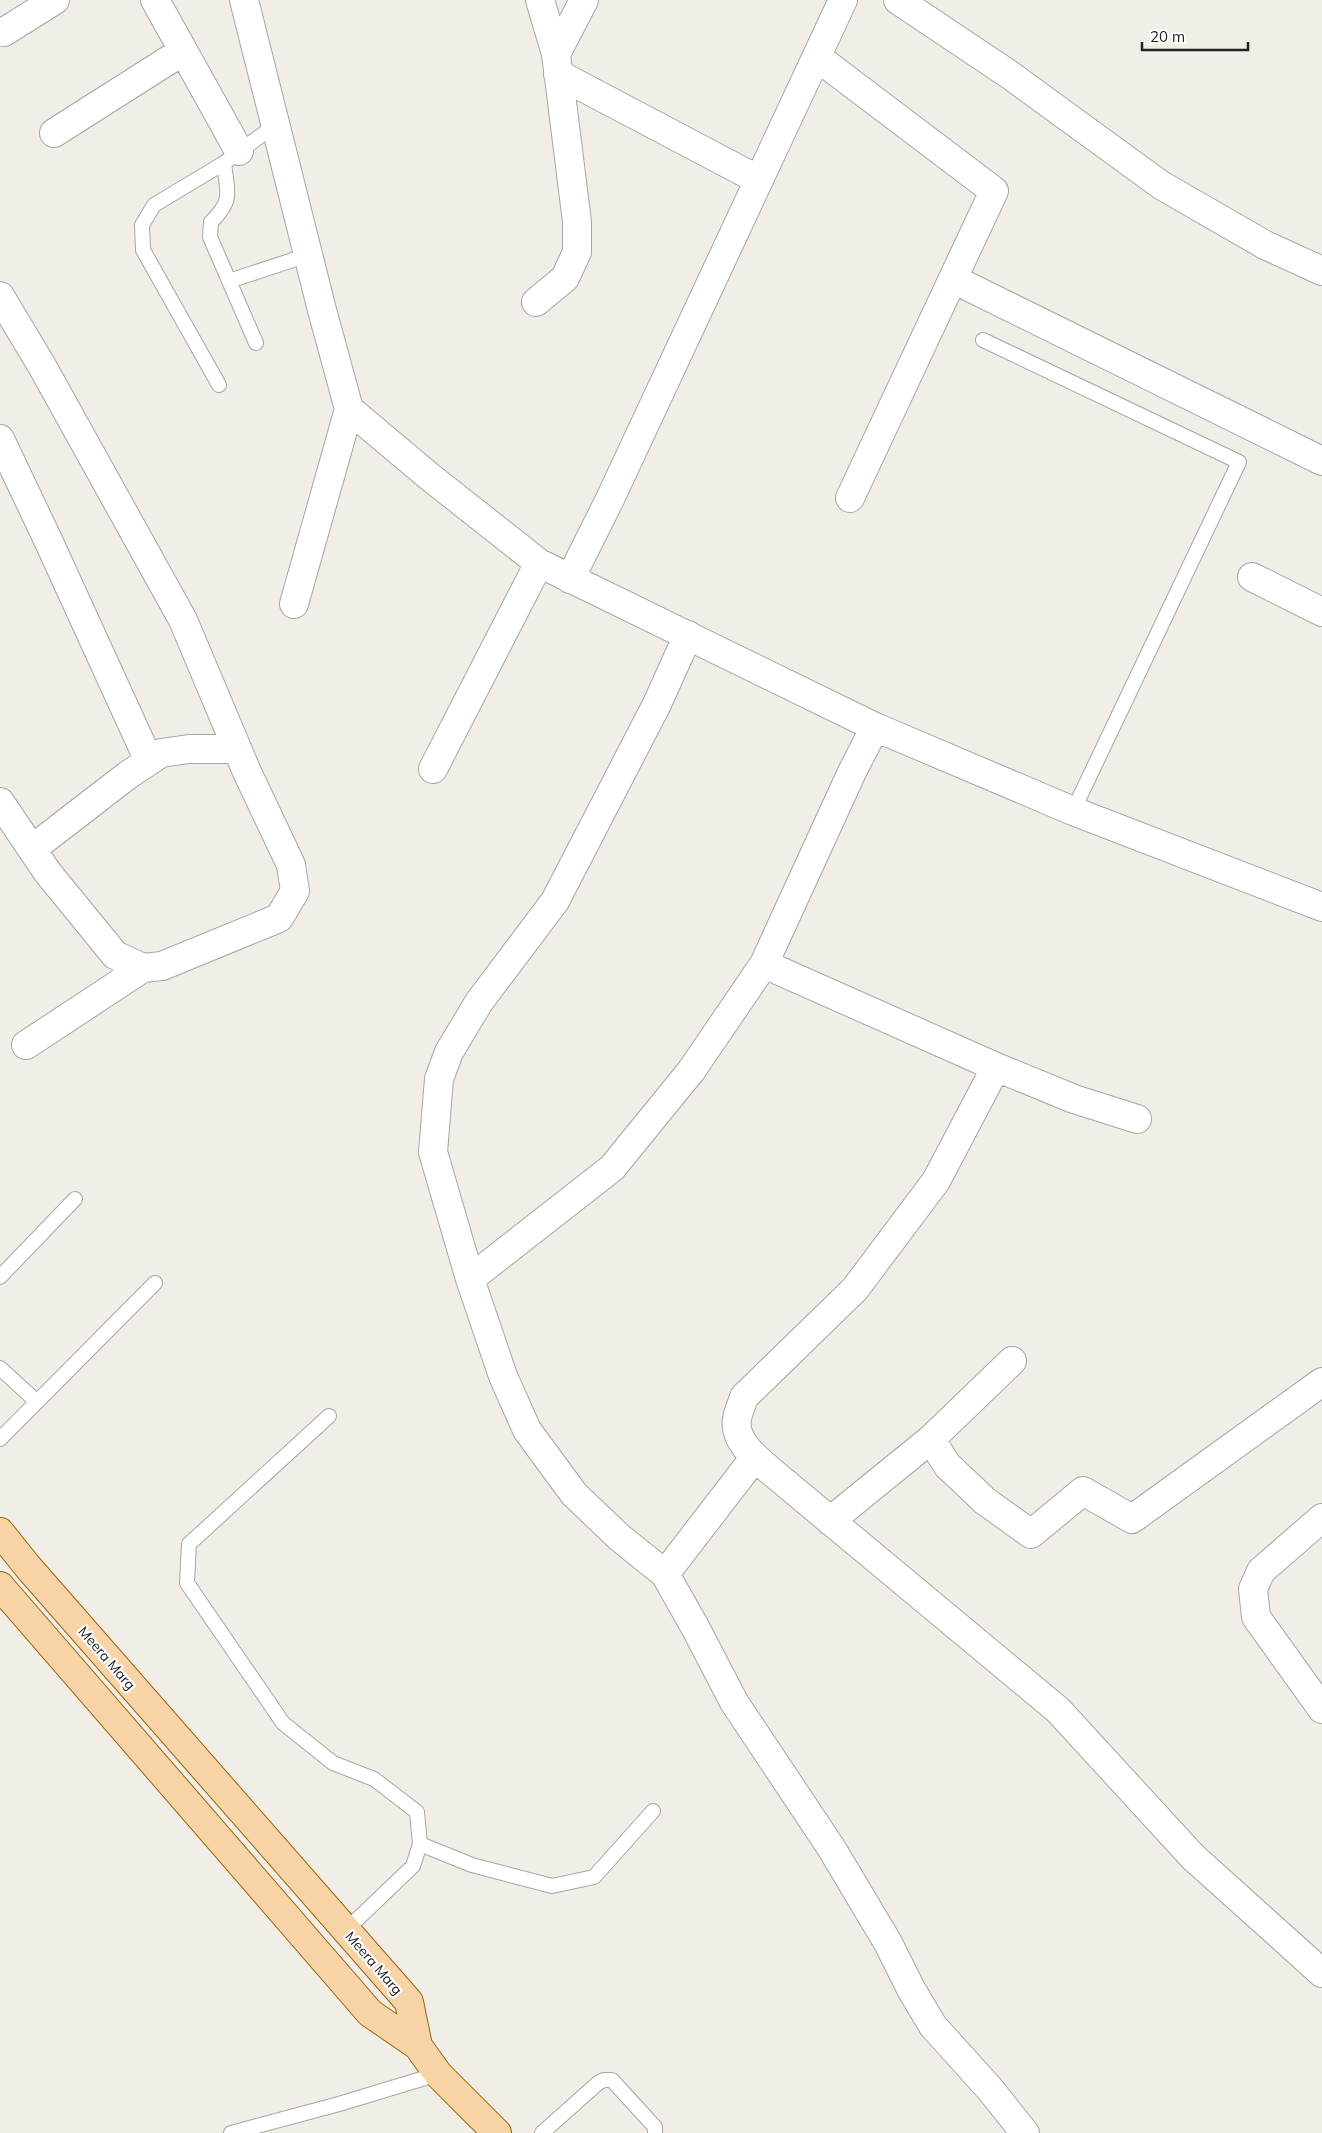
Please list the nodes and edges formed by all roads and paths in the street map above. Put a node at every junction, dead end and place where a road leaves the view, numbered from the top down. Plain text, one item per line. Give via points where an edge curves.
1 (55, 0) edge
2 (155, 0) edge
3 (244, 0) edge
4 (540, 0) edge
5 (584, 0) edge
6 (843, 0) edge
7 (898, 0) edge
8 (4, 32) dead end
9 (183, 51) junction
10 (817, 57) junction
11 (557, 64) junction
12 (275, 125) junction
13 (54, 133) dead end
14 (232, 157) junction
15 (759, 180) junction
16 (308, 255) junction
17 (1322, 271) edge
18 (953, 279) junction
19 (229, 281) junction
20 (0, 296) edge
21 (536, 302) dead end
22 (983, 340) dead end
23 (256, 343) dead end
24 (219, 385) dead end
25 (349, 409) junction
26 (0, 439) edge
27 (1322, 461) edge
28 (850, 498) dead end
29 (539, 563) junction
30 (1252, 577) dead end
31 (570, 579) junction
32 (294, 604) dead end
33 (1322, 612) edge
34 (688, 635) junction
35 (874, 727) junction
36 (237, 749) junction
37 (149, 761) junction
38 (433, 769) dead end
39 (0, 802) edge
40 (1073, 811) junction
41 (32, 849) junction
42 (1322, 907) edge
43 (764, 964) junction
44 (143, 968) junction
45 (26, 1045) dead end
46 (996, 1067) junction
47 (1137, 1119) dead end
48 (75, 1199) dead end
49 (0, 1277) edge
50 (470, 1279) junction
51 (155, 1284) dead end
52 (1012, 1361) dead end
53 (0, 1368) edge
54 (1322, 1382) edge
55 (37, 1402) junction
56 (329, 1416) dead end
57 (0, 1439) edge
58 (931, 1439) junction
59 (755, 1457) junction
60 (1322, 1518) edge
61 (830, 1521) junction
62 (0, 1532) edge
63 (665, 1574) junction
64 (0, 1586) edge
65 (1322, 1709) edge
66 (653, 1811) dead end
67 (420, 1844) junction
68 (346, 1930) junction
69 (1322, 1973) edge
70 (418, 2046) junction
71 (438, 2074) junction
72 (231, 2133) edge
73 (497, 2133) edge
74 (542, 2133) edge
75 (655, 2133) edge
76 (1025, 2133) edge

1 - 8 street
2 - 9 street
3 - 12 street
4 - 11 street
5 - 11 street
6 - 10 street
7 - 17 street via 1010,75 1161,185 1265,245
9 - 13 street
9 - 14 street
10 - 15 street
10 - 18 street via 994,191
11 - 15 street
11 - 21 street via 577,222 577,252 565,278
12 - 14 lane
12 - 16 street
14 - 19 lane via 228,196 224,210 211,222 210,238
14 - 24 lane via 154,205 142,226 143,250
15 - 31 street
16 - 19 lane
16 - 25 street
18 - 27 street
18 - 28 street
19 - 23 lane
20 - 36 street via 183,620
22 - 40 lane via 1239,462
25 - 29 street
25 - 32 street
26 - 37 street
29 - 31 street
29 - 38 street
30 - 33 street
31 - 34 street
34 - 35 street
34 - 50 street via 555,901 479,1002 449,1052 439,1079 433,1152
35 - 40 street
35 - 43 street
36 - 37 street via 189,749 161,753
36 - 44 street via 291,865 295,891 279,918 162,966
37 - 41 street
39 - 41 street
40 - 42 street
41 - 44 street via 115,955
43 - 46 street
43 - 50 street via 691,1071 612,1168
44 - 45 street
46 - 47 street via 1074,1099
46 - 59 street via 936,1181 861,1282 744,1397 736,1420 738,1434
48 - 49 lane
50 - 63 street via 503,1376 527,1430 574,1494 619,1537
51 - 55 lane
52 - 58 street
53 - 55 lane
54 - 58 street via 1132,1519 1083,1491 1031,1534 985,1501 946,1465
55 - 57 lane
56 - 67 lane via 189,1544 187,1583 283,1723 333,1763 374,1779 418,1812
58 - 61 street
59 - 61 street
59 - 63 street
60 - 65 street via 1261,1571 1253,1589 1256,1617
61 - 69 street via 1058,1710 1193,1857
62 - 68 main road, Meera Marg
63 - 76 street via 734,1702 832,1849 933,2026
64 - 70 main road via 370,2013
66 - 67 lane via 594,1877 552,1886 472,1865
67 - 68 lane via 413,1866
68 - 70 main road, Meera Marg via 409,2002
70 - 71 main road
71 - 72 lane
71 - 73 main road
74 - 75 lane via 604,2080 612,2080 655,2128

